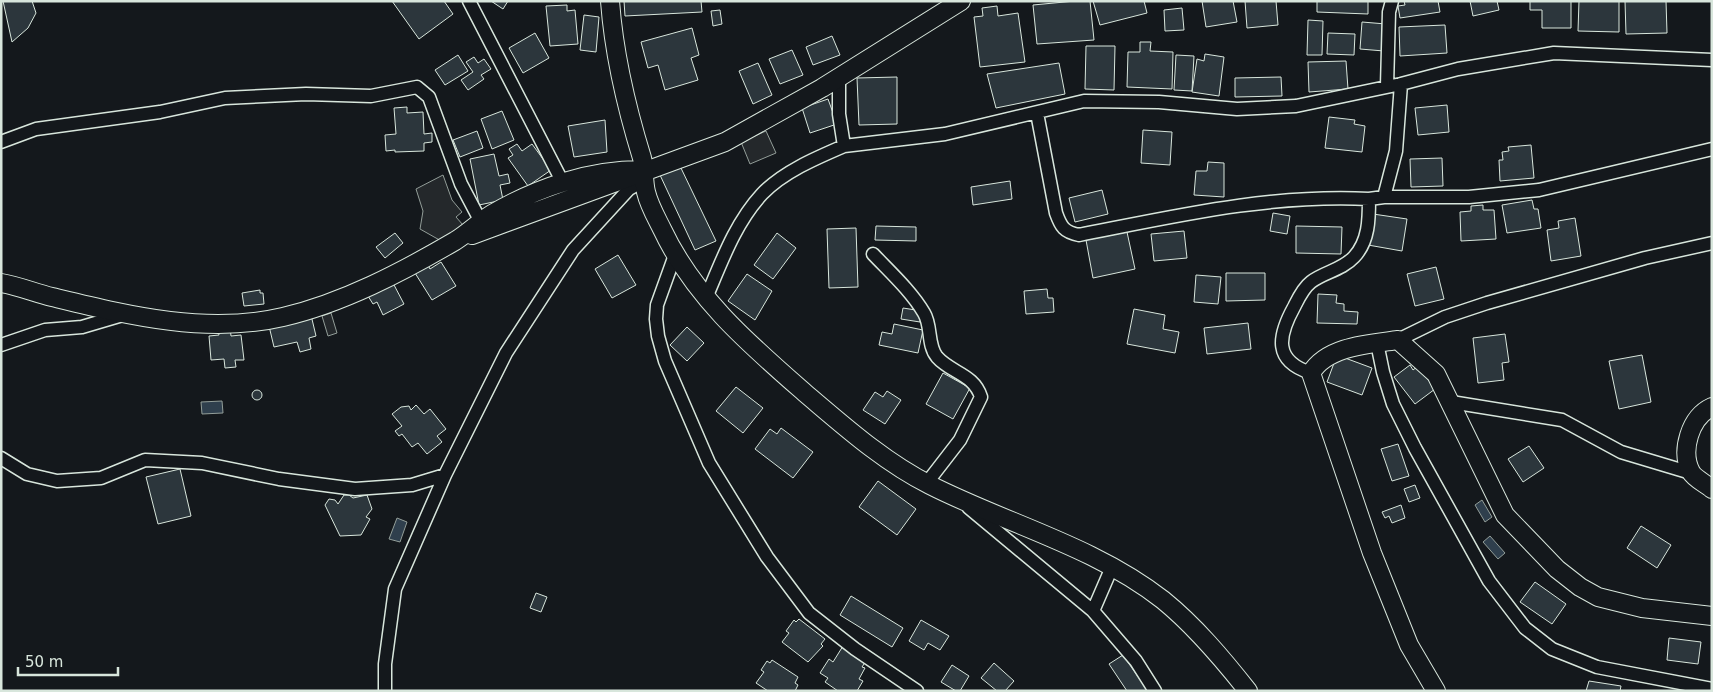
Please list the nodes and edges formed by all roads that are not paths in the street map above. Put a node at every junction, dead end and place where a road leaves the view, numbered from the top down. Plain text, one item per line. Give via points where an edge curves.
1 (469, 1) edge
2 (610, 1) edge
3 (961, 1) edge
4 (1392, 1) edge
5 (1712, 60) edge
6 (839, 78) junction
7 (1401, 84) junction
8 (1387, 86) junction
9 (1036, 113) junction
10 (1, 142) edge
11 (844, 146) junction
12 (1712, 149) edge
13 (645, 175) junction
14 (562, 181) junction
15 (1384, 197) junction
16 (1369, 199) junction
17 (481, 222) junction
18 (461, 238) junction
19 (1712, 243) edge
20 (873, 254) dead end
21 (675, 255) junction
22 (4, 283) edge
23 (706, 298) junction
24 (129, 314) junction
25 (1398, 340) junction
26 (1377, 343) junction
27 (1, 346) edge
28 (1311, 373) junction
29 (1451, 402) junction
30 (1712, 407) edge
31 (1, 458) edge
32 (1691, 473) junction
33 (445, 475) junction
34 (926, 484) junction
35 (1712, 489) edge
36 (959, 500) junction
37 (1112, 567) junction
38 (1093, 611) junction
39 (1712, 616) edge
40 (1712, 689) edge
41 (385, 691) edge
42 (917, 691) edge
43 (1155, 691) edge
44 (1248, 691) edge
45 (1436, 691) edge

1 - 14 street
2 - 13 street via 622,89
3 - 6 street
4 - 8 street
5 - 7 street via 1554,53 1458,69
6 - 11 street via 839,114
6 - 13 street via 725,142
7 - 8 street
7 - 15 street via 1396,151
8 - 9 street via 1296,106 1237,109 1158,102 1084,101
9 - 11 street via 944,134
9 - 16 street via 1056,214 1061,227 1067,232 1079,235 1156,218 1282,199
10 - 17 street via 20,133 51,126 153,113 225,98 306,94 372,96 417,87 429,97 461,184
11 - 23 street via 791,172 763,193 744,218
12 - 15 street via 1539,190 1469,197
13 - 14 street via 616,171
13 - 18 street
13 - 21 street via 647,196
13 - 33 street via 573,250 506,354
14 - 17 street
15 - 16 street
16 - 28 street via 1368,230 1354,257 1311,282 1302,292 1281,334 1280,344 1287,358 1301,370
17 - 18 street
18 - 24 street via 340,298 284,317 259,322 197,324
19 - 25 street via 1645,258 1487,303 1446,317
20 - 34 street via 924,313 930,329 932,351 938,359 971,379 981,397 960,440
21 - 23 street
21 - 42 street via 657,305 658,336 664,361 709,463 767,557 809,613
22 - 24 street
23 - 34 street via 740,336 844,427
24 - 27 street via 82,327 45,330
25 - 26 street
25 - 29 street via 1436,374
26 - 28 street via 1330,355 1317,362
26 - 40 street via 1382,372 1393,404 1415,448 1489,581 1524,628 1552,648 1597,667
28 - 45 street via 1376,563 1409,645
29 - 32 street via 1562,420 1621,452
29 - 39 street via 1505,515 1557,569 1598,597 1642,608
30 - 32 street via 1694,423 1688,439
31 - 33 street via 27,474 57,481 101,478 145,460 202,463 279,479 355,489 412,485
32 - 35 street
33 - 41 street via 395,589 385,664
34 - 36 street
36 - 37 street via 1032,528
36 - 38 street
37 - 38 street
37 - 44 street via 1161,599 1192,625
38 - 43 street via 1129,653

